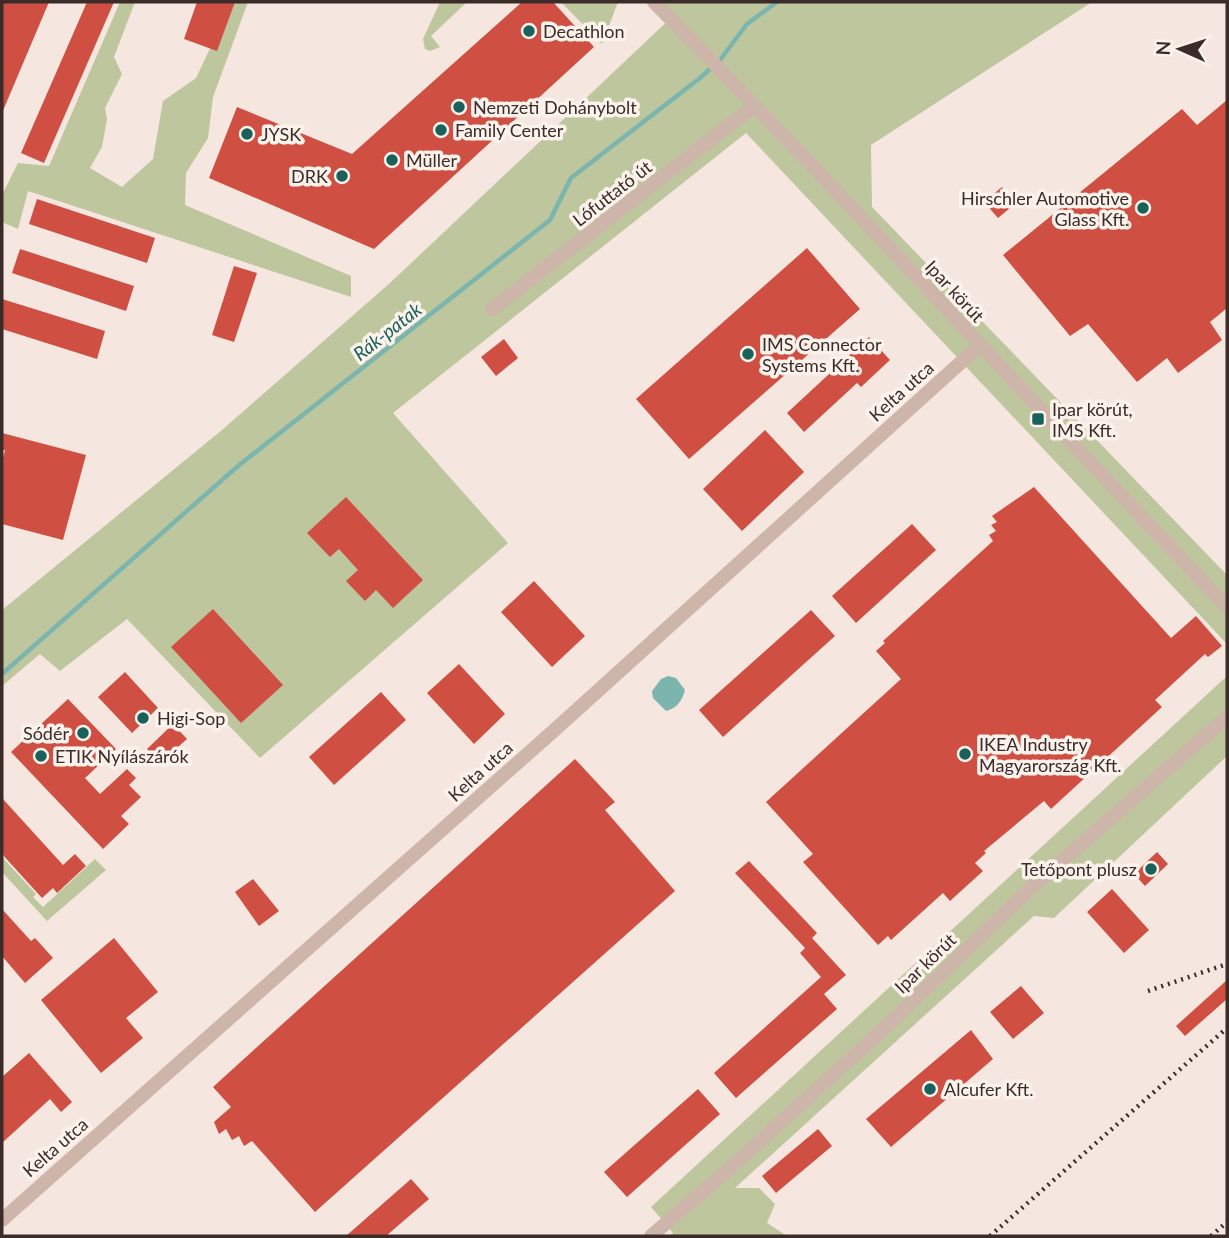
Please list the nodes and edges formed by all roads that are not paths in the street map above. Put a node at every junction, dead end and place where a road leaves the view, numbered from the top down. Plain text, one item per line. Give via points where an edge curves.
1 (654, 2) edge
2 (754, 106) junction
3 (492, 309) dead end
4 (979, 346) junction
5 (1227, 607) edge
6 (1227, 717) edge
7 (2, 1220) edge
8 (651, 1236) edge

1 - 2 street, Ipar körút
2 - 3 street, Lófuttató út
2 - 4 street, Ipar körút
4 - 5 street, Ipar körút
4 - 7 street, Kelta utca
6 - 8 street, Ipar körút via 1032,887 892,1021

